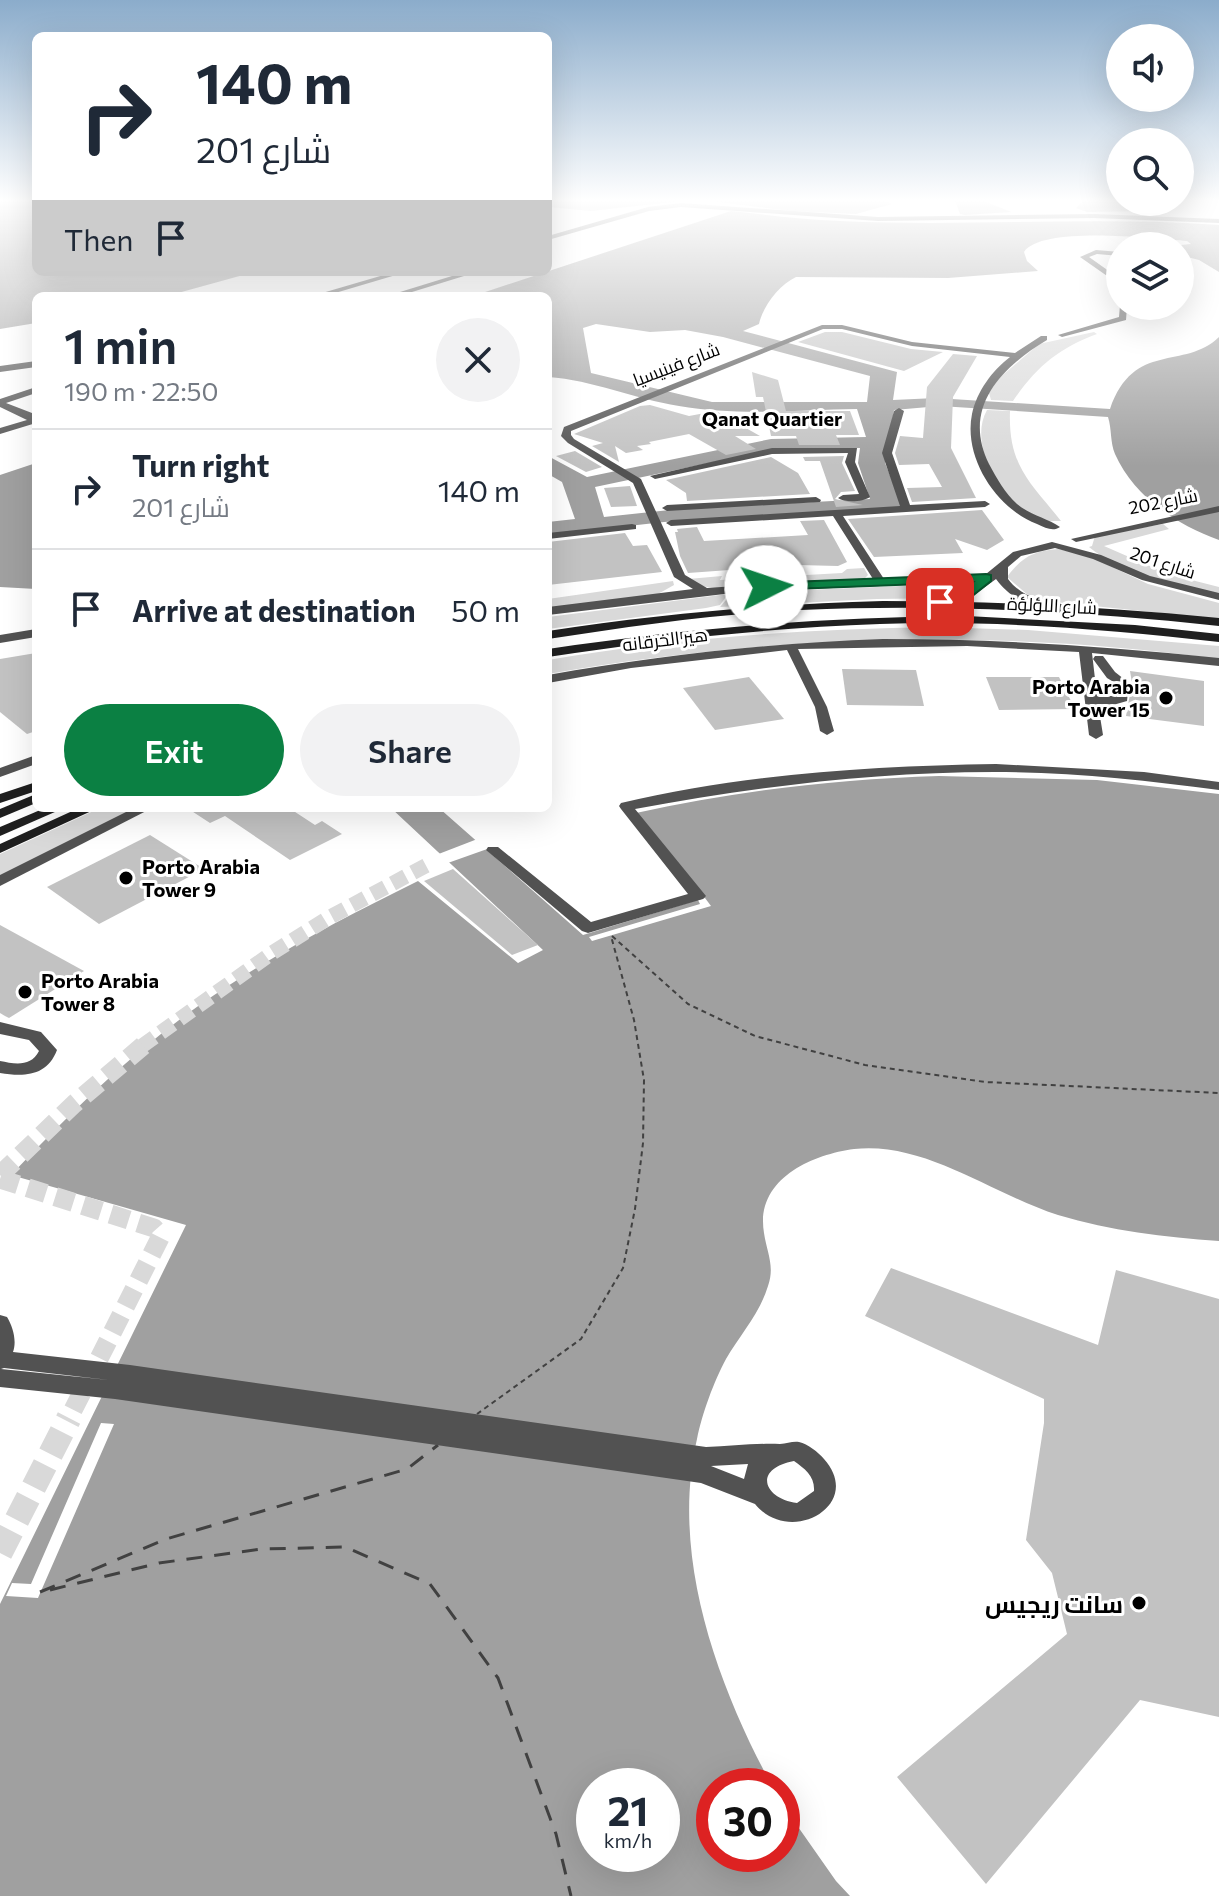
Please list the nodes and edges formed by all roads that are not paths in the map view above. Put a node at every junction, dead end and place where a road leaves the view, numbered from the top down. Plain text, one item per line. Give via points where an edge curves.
1 (1116, 320) edge
2 (1014, 355) junction
3 (32, 364) edge
4 (0, 369) edge
5 (32, 391) edge
6 (0, 403) edge
7 (899, 411) dead end
8 (32, 418) edge
9 (32, 421) edge
10 (0, 431) edge
11 (655, 476) dead end
12 (816, 500) dead end
13 (985, 504) dead end
14 (905, 506) junction
15 (667, 508) dead end
16 (1219, 509) edge
17 (838, 515) junction
18 (1024, 517) junction
19 (671, 523) dead end
20 (632, 527) dead end
21 (1058, 528) junction
22 (1114, 529) junction
23 (552, 536) edge
24 (1031, 538) junction
25 (1076, 540) junction
26 (1055, 545) junction
27 (1097, 557) junction
28 (1003, 569) junction
29 (680, 577) junction
30 (986, 578) junction
31 (911, 581) junction
32 (880, 582) junction
33 (705, 591) junction
34 (674, 594) junction
35 (1219, 597) edge
36 (894, 605) junction
37 (1084, 609) junction
38 (552, 610) edge
39 (1219, 622) edge
40 (32, 634) edge
41 (552, 634) edge
42 (1219, 638) edge
43 (0, 639) edge
44 (791, 647) junction
45 (552, 652) edge
46 (1090, 655) junction
47 (1219, 662) edge
48 (1219, 671) edge
49 (552, 678) edge
50 (1091, 699) junction
51 (827, 731) dead end
52 (1096, 735) dead end
53 (32, 761) edge
54 (0, 773) edge
55 (1219, 786) edge
56 (32, 787) edge
57 (0, 799) edge
58 (32, 800) edge
59 (48, 812) edge
60 (82, 812) edge
61 (137, 812) edge
62 (0, 814) edge
63 (0, 832) edge
64 (0, 849) edge
65 (493, 850) dead end
66 (0, 881) edge
67 (0, 1028) edge
68 (0, 1067) edge
69 (0, 1323) edge
70 (3, 1366) edge
71 (776, 1452) junction
72 (704, 1465) junction
73 (759, 1495) junction

1 - 2 street via 1059,334 1042,331
2 - 18 street via 982,396 974,435 981,462
2 - 29 street, شارع فينيسيا via 891,340 836,326 813,329 577,424 565,433 571,441 639,483
3 - 4 street
5 - 6 street
6 - 8 street
7 - 14 street via 887,453
9 - 10 street
11 - 17 street via 772,451 854,450 850,462 865,497 837,499
12 - 15 street
13 - 14 street
14 - 17 street via 906,510
16 - 22 street, شارع 202
17 - 19 street
17 - 32 street
18 - 21 street
18 - 24 street
20 - 23 street
21 - 22 street, شارع 202
21 - 24 street
21 - 25 street, شارع 201 via 1073,533
22 - 25 street, شارع 202
24 - 26 street, شارع 201
24 - 28 street, شارع 201
25 - 26 street, شارع 202
25 - 27 street, شارع 201
26 - 27 street, شارع 201
27 - 35 street, شارع 201 via 1146,578
28 - 30 street, شارع 201
28 - 37 street via 1014,594 1031,602
29 - 33 street
29 - 34 street
30 - 31 street, شارع 201
30 - 36 street via 962,599
31 - 32 street, شارع 201
31 - 36 street via 932,590 917,601
32 - 33 street, شارع 201
33 - 34 street, شارع 201
34 - 38 street, شارع 201
36 - 37 main road, شارع اللؤلؤة
36 - 41 main road, شارع اللؤلؤة via 712,613
37 - 39 main road, شارع اللؤلؤة
40 - 43 street
42 - 45 main road, شارع اللؤلؤة via 1056,622 900,619 706,630
44 - 46 street, هير الخرقانه via 954,643
44 - 49 street, هير الخرقانه via 628,663
44 - 51 street
46 - 47 street, هير الخرقانه
46 - 48 street
46 - 50 street
46 - 50 street via 1123,683 1124,692 1113,701
50 - 52 street
53 - 54 street
55 - 65 street via 1098,771 945,768 777,779 626,806 698,896 588,928
56 - 57 main road
58 - 62 main road
59 - 63 main road
60 - 64 main road
61 - 66 street
67 - 68 street via 35,1036 48,1050 38,1067
69 - 70 street
70 - 72 street
71 - 72 street
71 - 73 street via 760,1462 754,1477
71 - 73 street via 796,1451 814,1460 825,1476 825,1493 813,1507 794,1513 774,1509
72 - 73 street

